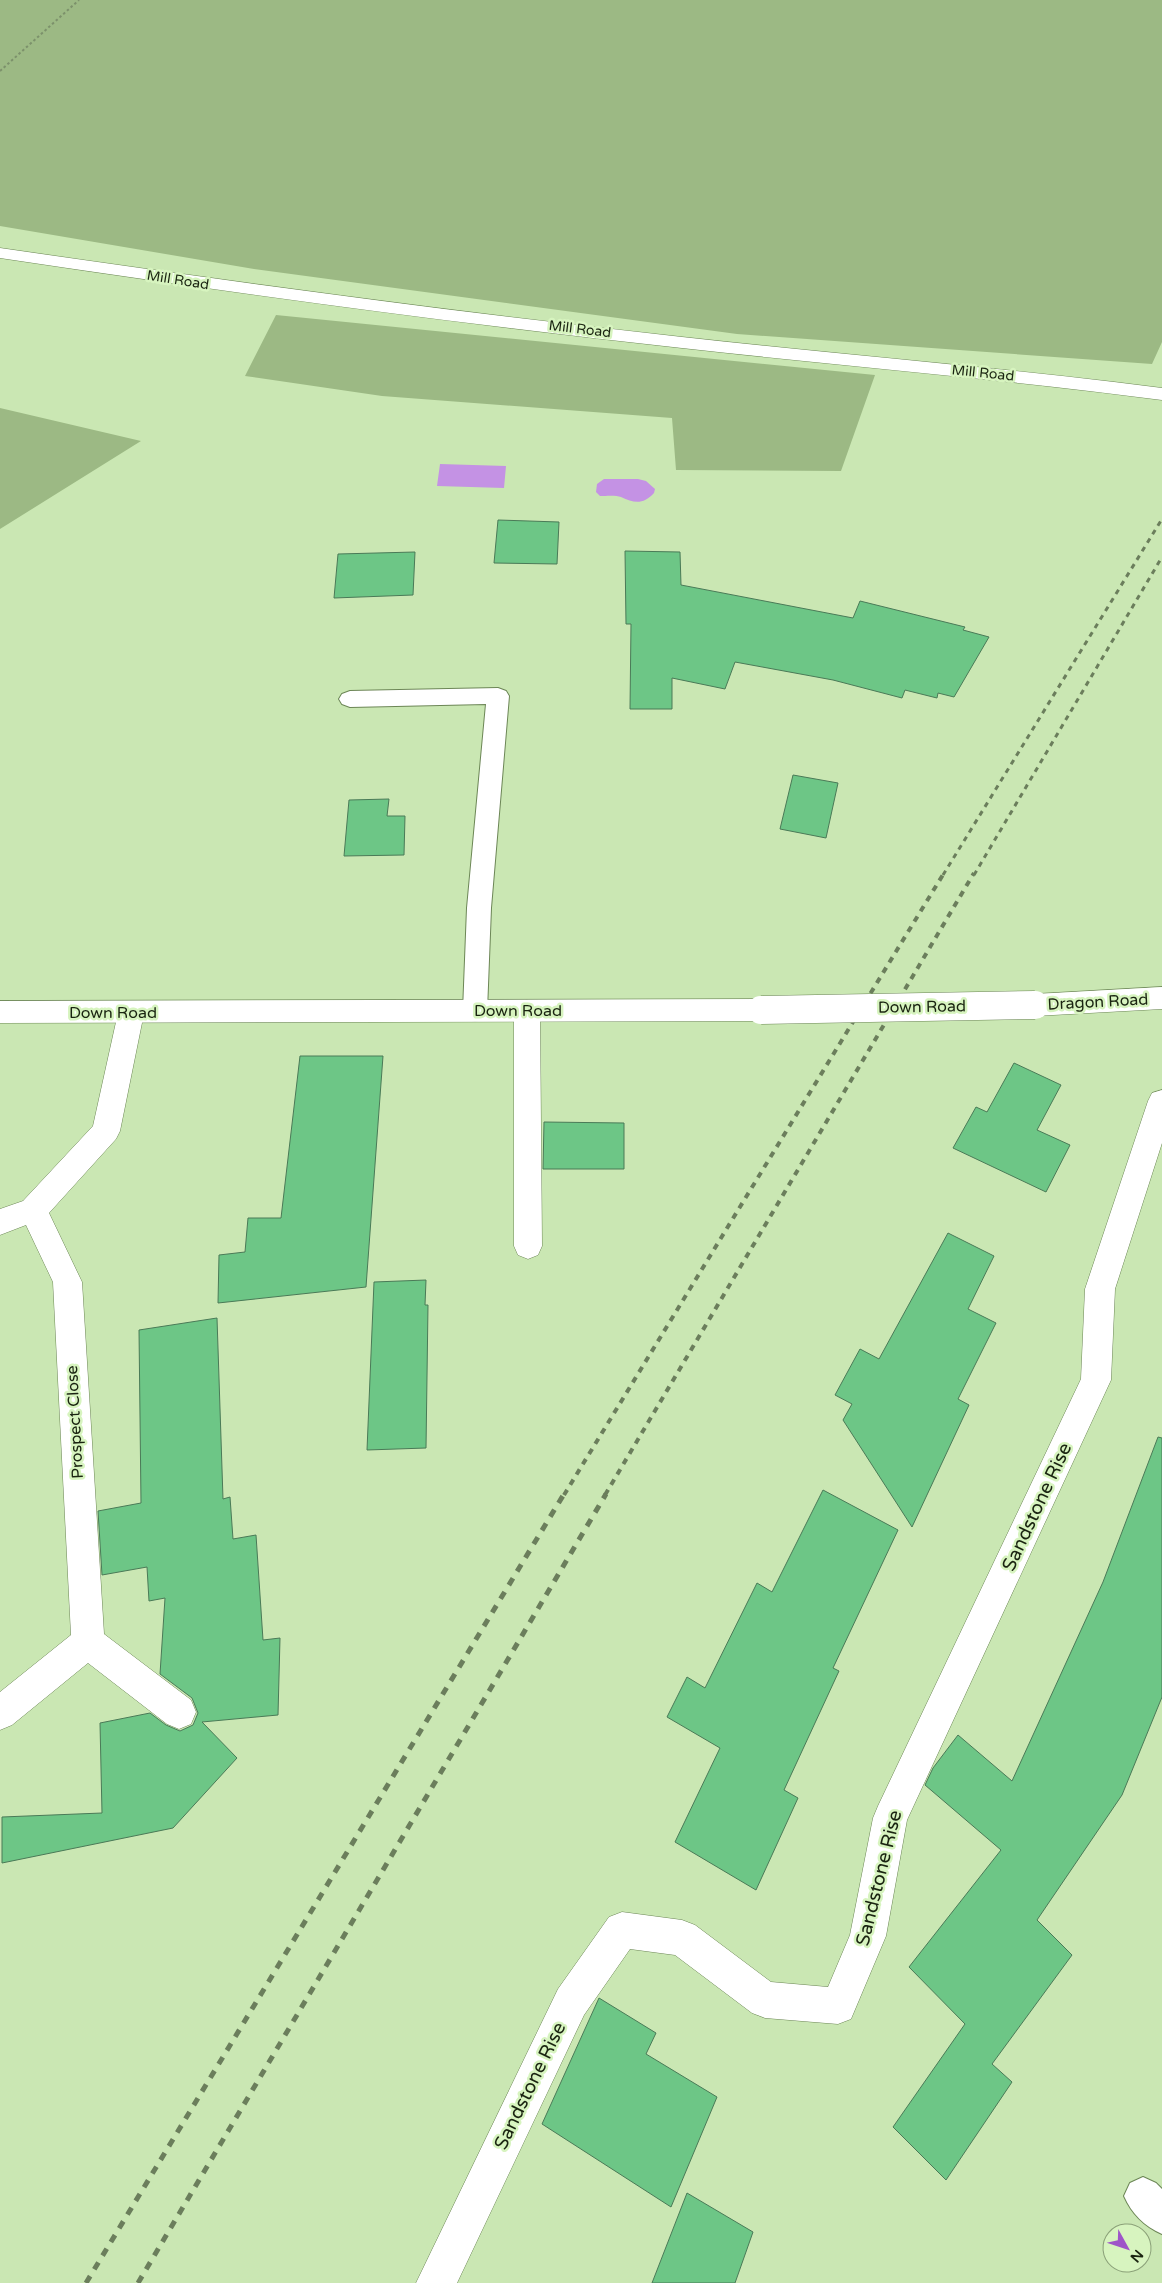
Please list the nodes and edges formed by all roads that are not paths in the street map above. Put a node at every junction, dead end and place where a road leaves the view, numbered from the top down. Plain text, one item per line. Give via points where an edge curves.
1 (0, 253) edge
2 (1162, 394) edge
3 (350, 699) dead end
4 (1162, 998) edge
5 (1035, 1005) joint
6 (474, 1011) junction
7 (527, 1011) junction
8 (0, 1012) edge
9 (131, 1013) junction
10 (1162, 1102) edge
11 (33, 1210) junction
12 (0, 1222) edge
13 (528, 1246) dead end
14 (88, 1642) junction
15 (179, 1712) dead end
16 (0, 1713) edge
17 (436, 2283) edge

1 - 2 street, Mill Road via 239,289
3 - 6 lane via 498,696 478,908
4 - 5 street, Dragon Road
5 - 7 street, Down Road, bridge
6 - 7 street, Down Road
6 - 9 street, Down Road
7 - 13 street
8 - 9 street, Down Road
9 - 11 street via 106,1131
10 - 17 street, Sandstone Rise via 1100,1289 1096,1380 890,1818 868,1936 838,2006 764,2000 682,1938 622,1930 571,2002
11 - 12 street
11 - 14 street, Prospect Close via 67,1282
14 - 15 street
14 - 16 street

